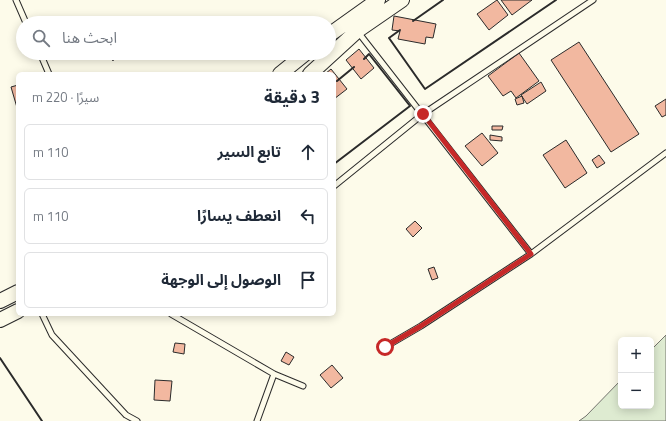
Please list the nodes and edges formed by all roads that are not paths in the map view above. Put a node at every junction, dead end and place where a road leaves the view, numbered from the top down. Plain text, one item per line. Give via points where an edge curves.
1 (16, 0) edge
2 (378, 0) edge
3 (402, 0) edge
4 (593, 0) edge
5 (23, 16) edge
6 (353, 26) junction
7 (336, 32) edge
8 (336, 45) edge
9 (43, 60) edge
10 (297, 60) edge
11 (323, 60) edge
12 (48, 72) edge
13 (282, 72) edge
14 (312, 72) edge
15 (423, 114) junction
16 (666, 153) edge
17 (336, 184) edge
18 (531, 254) junction
19 (16, 293) edge
20 (0, 301) edge
21 (10, 315) edge
22 (43, 316) edge
23 (174, 316) edge
24 (385, 347) dead end
25 (274, 374) junction
26 (303, 386) dead end
27 (137, 421) edge
28 (257, 421) edge

1 - 5 lane
2 - 6 main road
3 - 6 main road
4 - 15 lane
6 - 7 main road
6 - 8 main road
6 - 15 lane
9 - 12 lane
10 - 13 main road
11 - 14 main road
15 - 17 lane
15 - 18 lane
16 - 18 lane
18 - 24 lane
19 - 20 main road
20 - 21 main road
22 - 27 lane via 52,335 126,415
23 - 25 lane
25 - 26 lane
25 - 28 lane

